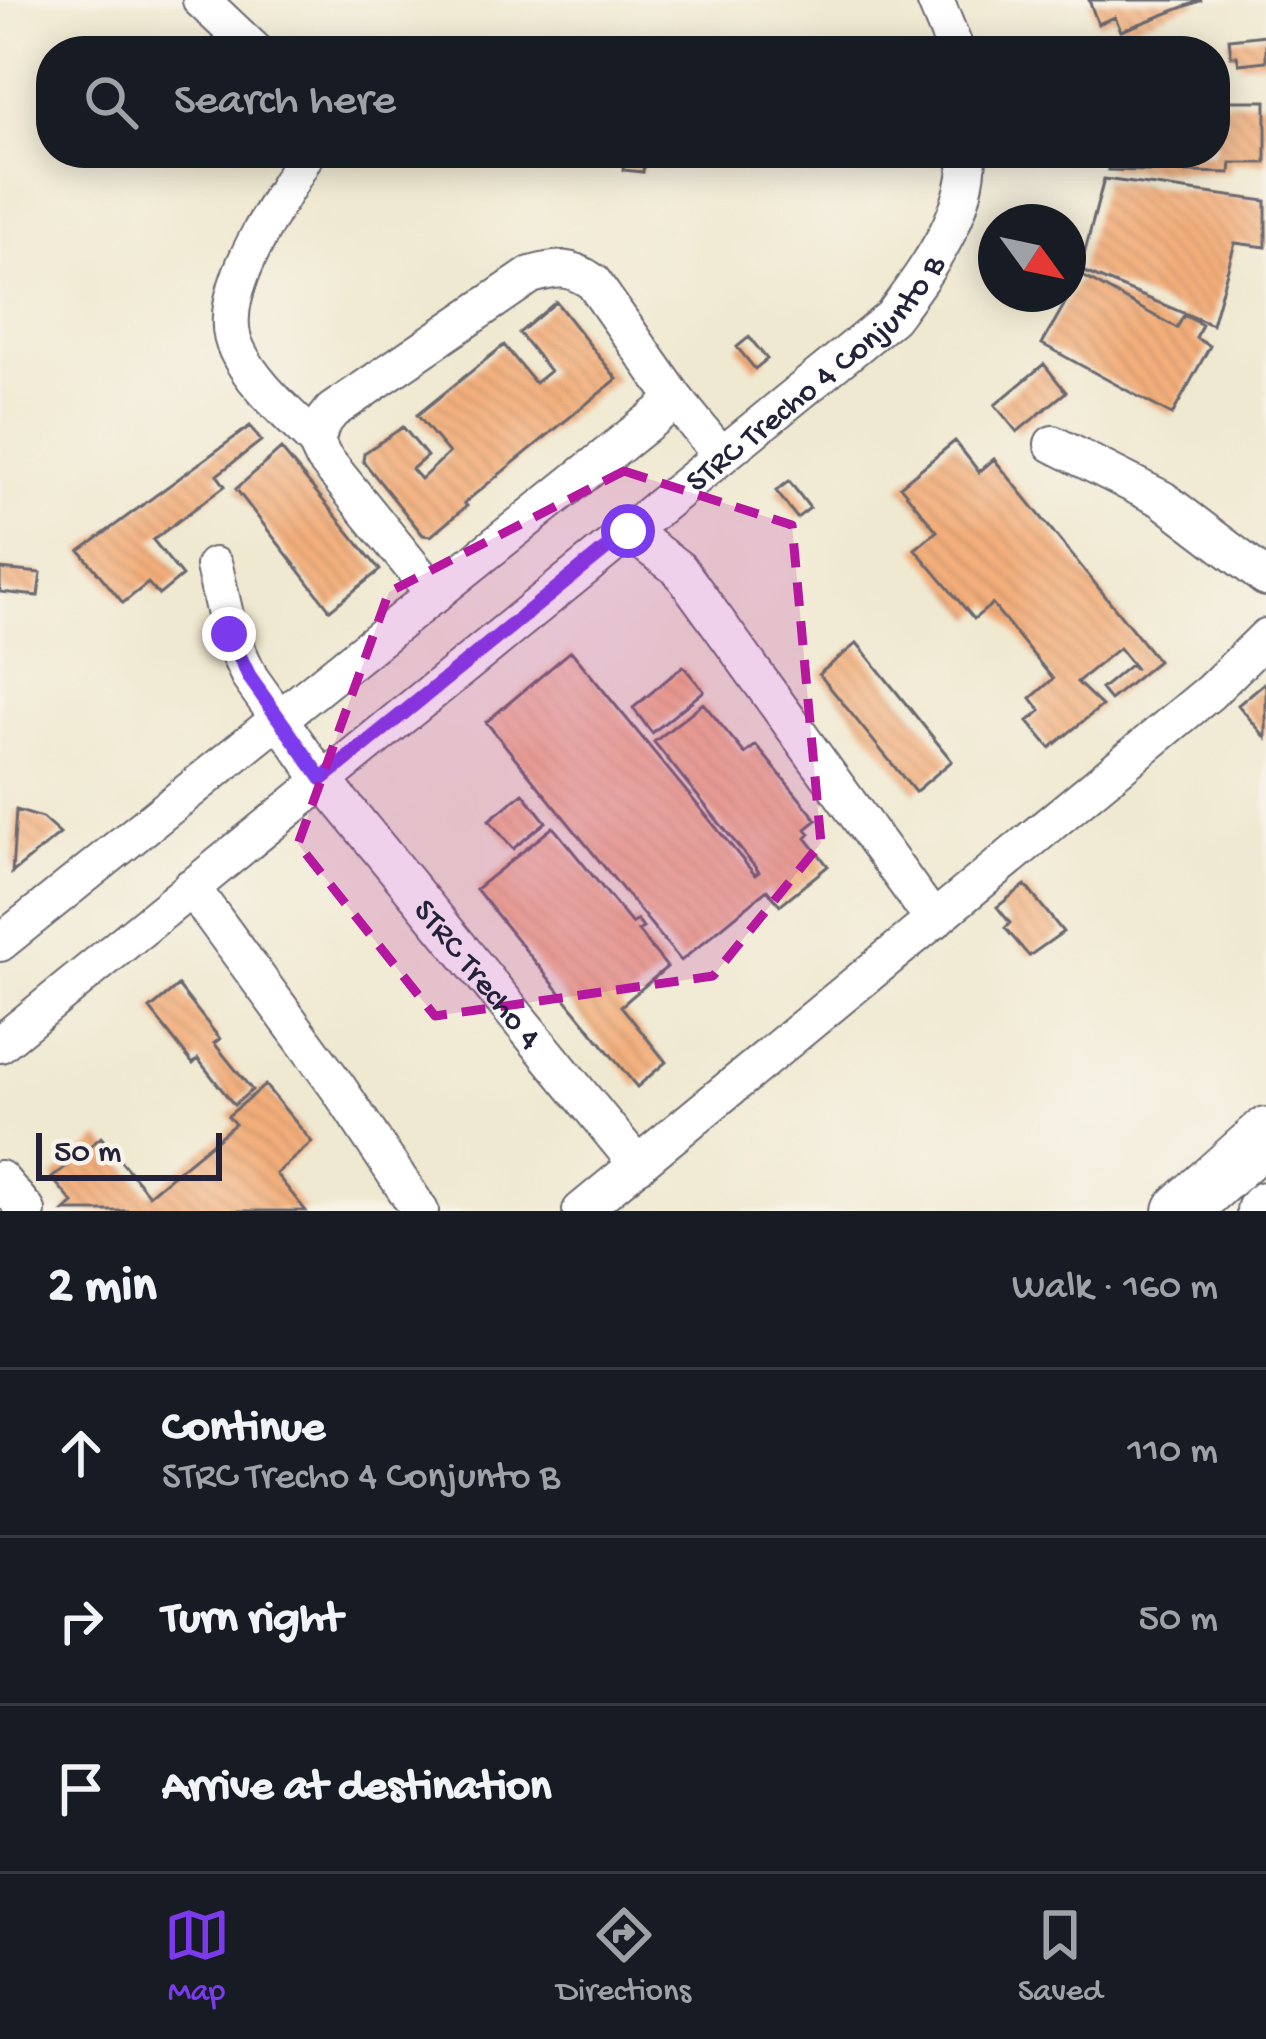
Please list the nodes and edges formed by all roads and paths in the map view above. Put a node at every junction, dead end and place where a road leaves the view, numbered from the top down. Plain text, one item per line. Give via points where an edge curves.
1 (201, 0) edge
2 (935, 0) edge
3 (239, 36) edge
4 (951, 36) edge
5 (298, 168) edge
6 (968, 168) edge
7 (676, 400) junction
8 (316, 442) junction
9 (1053, 444) dead end
10 (721, 455) junction
11 (628, 531) junction
12 (214, 566) dead end
13 (1266, 578) edge
14 (435, 595) junction
15 (1266, 637) edge
16 (1266, 655) edge
17 (1210, 692) junction
18 (280, 719) junction
19 (322, 779) junction
20 (191, 887) junction
21 (934, 921) junction
22 (0, 943) edge
23 (0, 1044) edge
24 (1266, 1135) edge
25 (638, 1165) junction
26 (0, 1179) edge
27 (28, 1211) edge
28 (420, 1211) edge
29 (581, 1211) edge
30 (1181, 1211) edge

1 - 3 street
2 - 4 street
5 - 8 street via 238,278 229,312 235,347 258,382
6 - 10 street, STRC Trecho 4 Conjunto B via 941,250 892,316
7 - 8 street via 593,282 559,267 532,275 332,411
7 - 10 street
7 - 14 street
8 - 14 street
9 - 13 street via 1162,499
10 - 11 street, STRC Trecho 4 Conjunto B
11 - 19 street, STRC Trecho 4 Conjunto B
11 - 21 street via 679,569
12 - 18 street, STRC Trecho 4 via 229,634
14 - 18 street
15 - 17 street
16 - 17 street
17 - 21 street
18 - 19 street, STRC Trecho 4
18 - 22 street
19 - 20 street, STRC Trecho 4 Conjunto B
19 - 25 street, STRC Trecho 4
20 - 23 street, STRC Trecho 4 Conjunto B
20 - 28 street
21 - 25 street
24 - 30 highway
25 - 29 street
26 - 27 street

